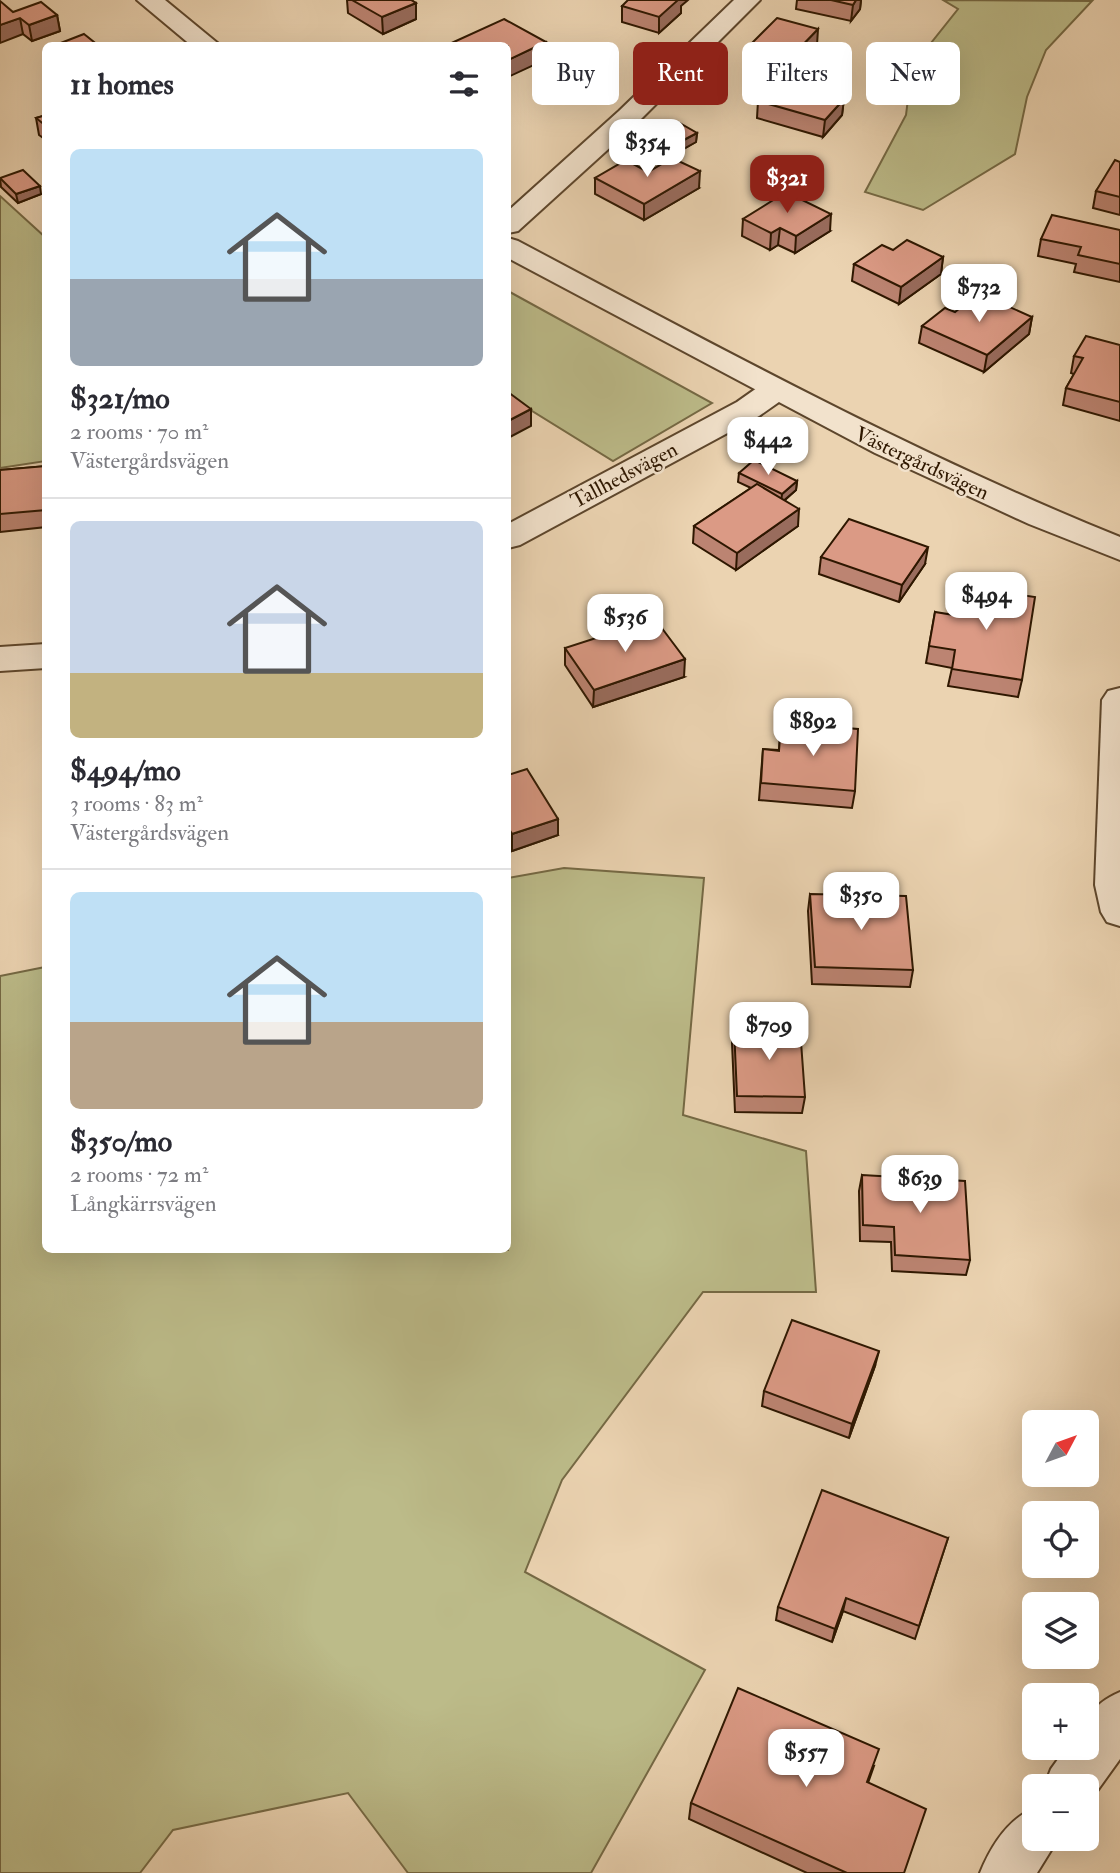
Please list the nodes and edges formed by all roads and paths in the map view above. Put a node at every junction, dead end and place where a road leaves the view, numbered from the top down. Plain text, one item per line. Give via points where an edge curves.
1 (149, 0) edge
2 (748, 0) edge
3 (204, 42) edge
4 (511, 222) edge
5 (511, 249) edge
6 (775, 390) junction
7 (511, 535) edge
8 (1120, 549) edge
9 (42, 656) edge
10 (0, 659) edge
11 (1120, 700) edge
12 (1120, 912) edge
13 (1120, 1717) edge
14 (1078, 1774) edge
15 (1022, 1851) edge
16 (1006, 1873) edge

1 - 3 street
2 - 4 street
5 - 6 street, Västergårdsvägen
6 - 7 street, Tallhedsvägen via 748,409
6 - 8 street, Västergårdsvägen via 967,486
9 - 10 street
11 - 12 street via 1114,885
13 - 14 street
15 - 16 street

